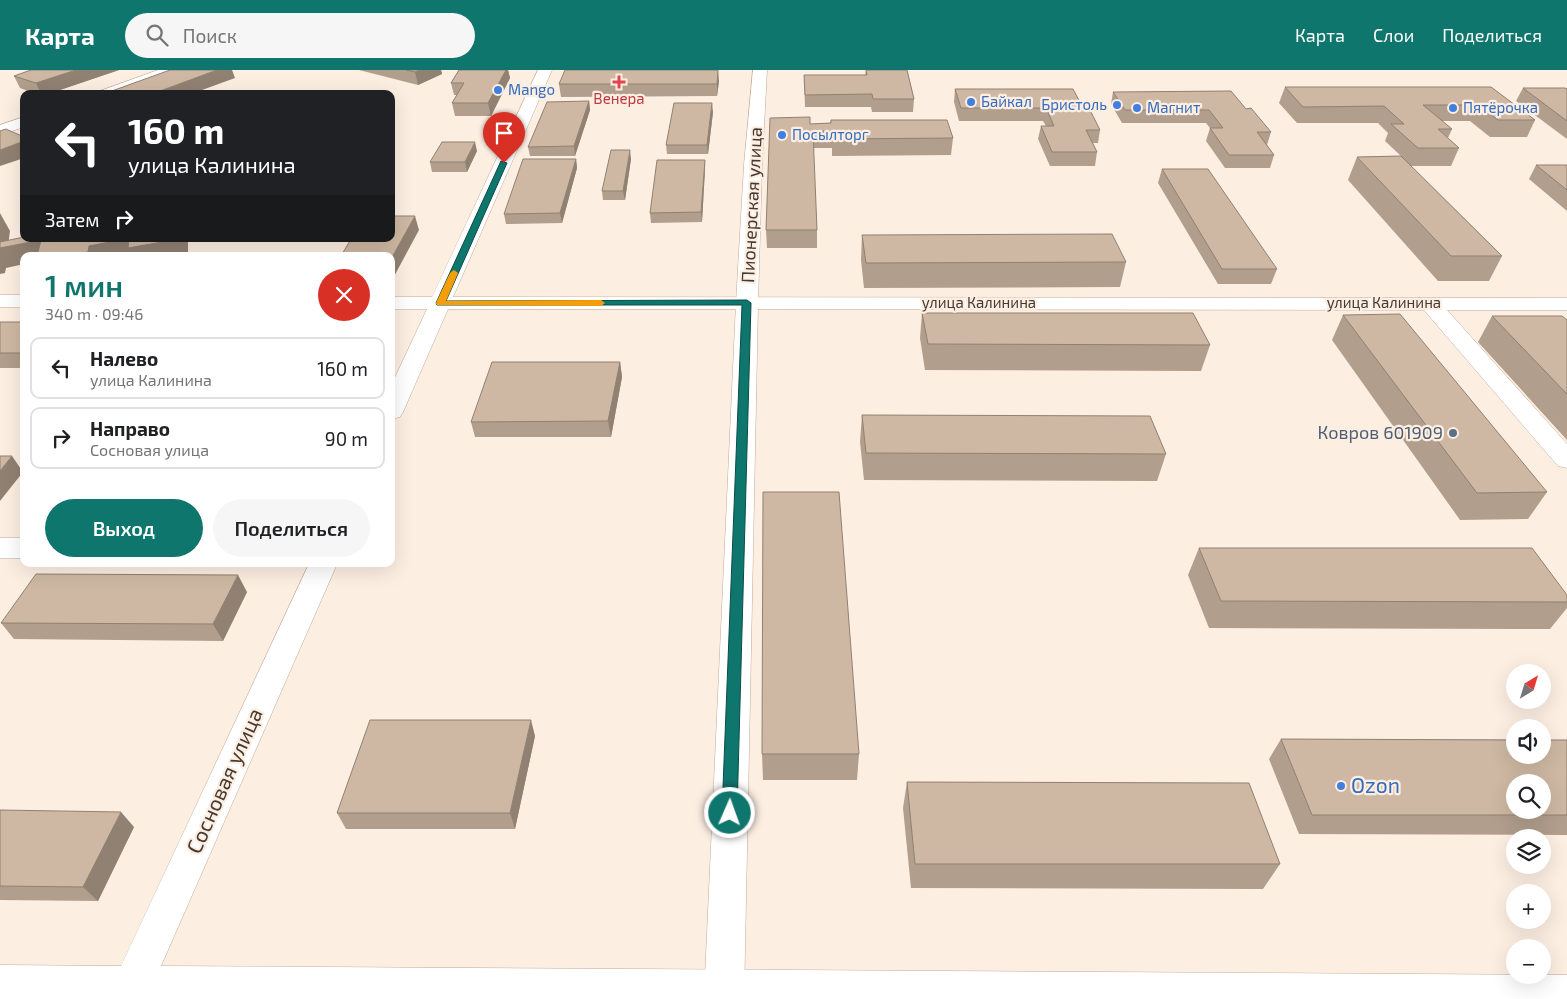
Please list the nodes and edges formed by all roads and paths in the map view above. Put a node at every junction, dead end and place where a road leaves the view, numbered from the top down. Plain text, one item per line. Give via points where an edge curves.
1 (172, 70) edge
2 (545, 70) edge
3 (760, 70) edge
4 (115, 90) edge
5 (20, 123) edge
6 (0, 130) edge
7 (0, 301) edge
8 (20, 301) edge
9 (395, 303) edge
10 (440, 303) junction
11 (747, 303) junction
12 (1429, 303) junction
13 (1567, 304) edge
14 (395, 403) edge
15 (1567, 460) edge
16 (0, 548) edge
17 (20, 548) edge
18 (322, 567) edge
19 (0, 984) edge
20 (130, 992) edge
21 (724, 994) edge
22 (1567, 995) edge

1 - 4 street
2 - 10 street
3 - 11 street, Пионерская улица
5 - 6 street
7 - 8 street
9 - 10 street, улица Калинина
10 - 11 street, улица Калинина
10 - 14 street
11 - 12 street, улица Калинина
11 - 21 street, Пионерская улица
12 - 13 street, улица Калинина
12 - 15 street
16 - 17 street
18 - 20 street, Сосновая улица
19 - 20 street
20 - 21 street
21 - 22 street

